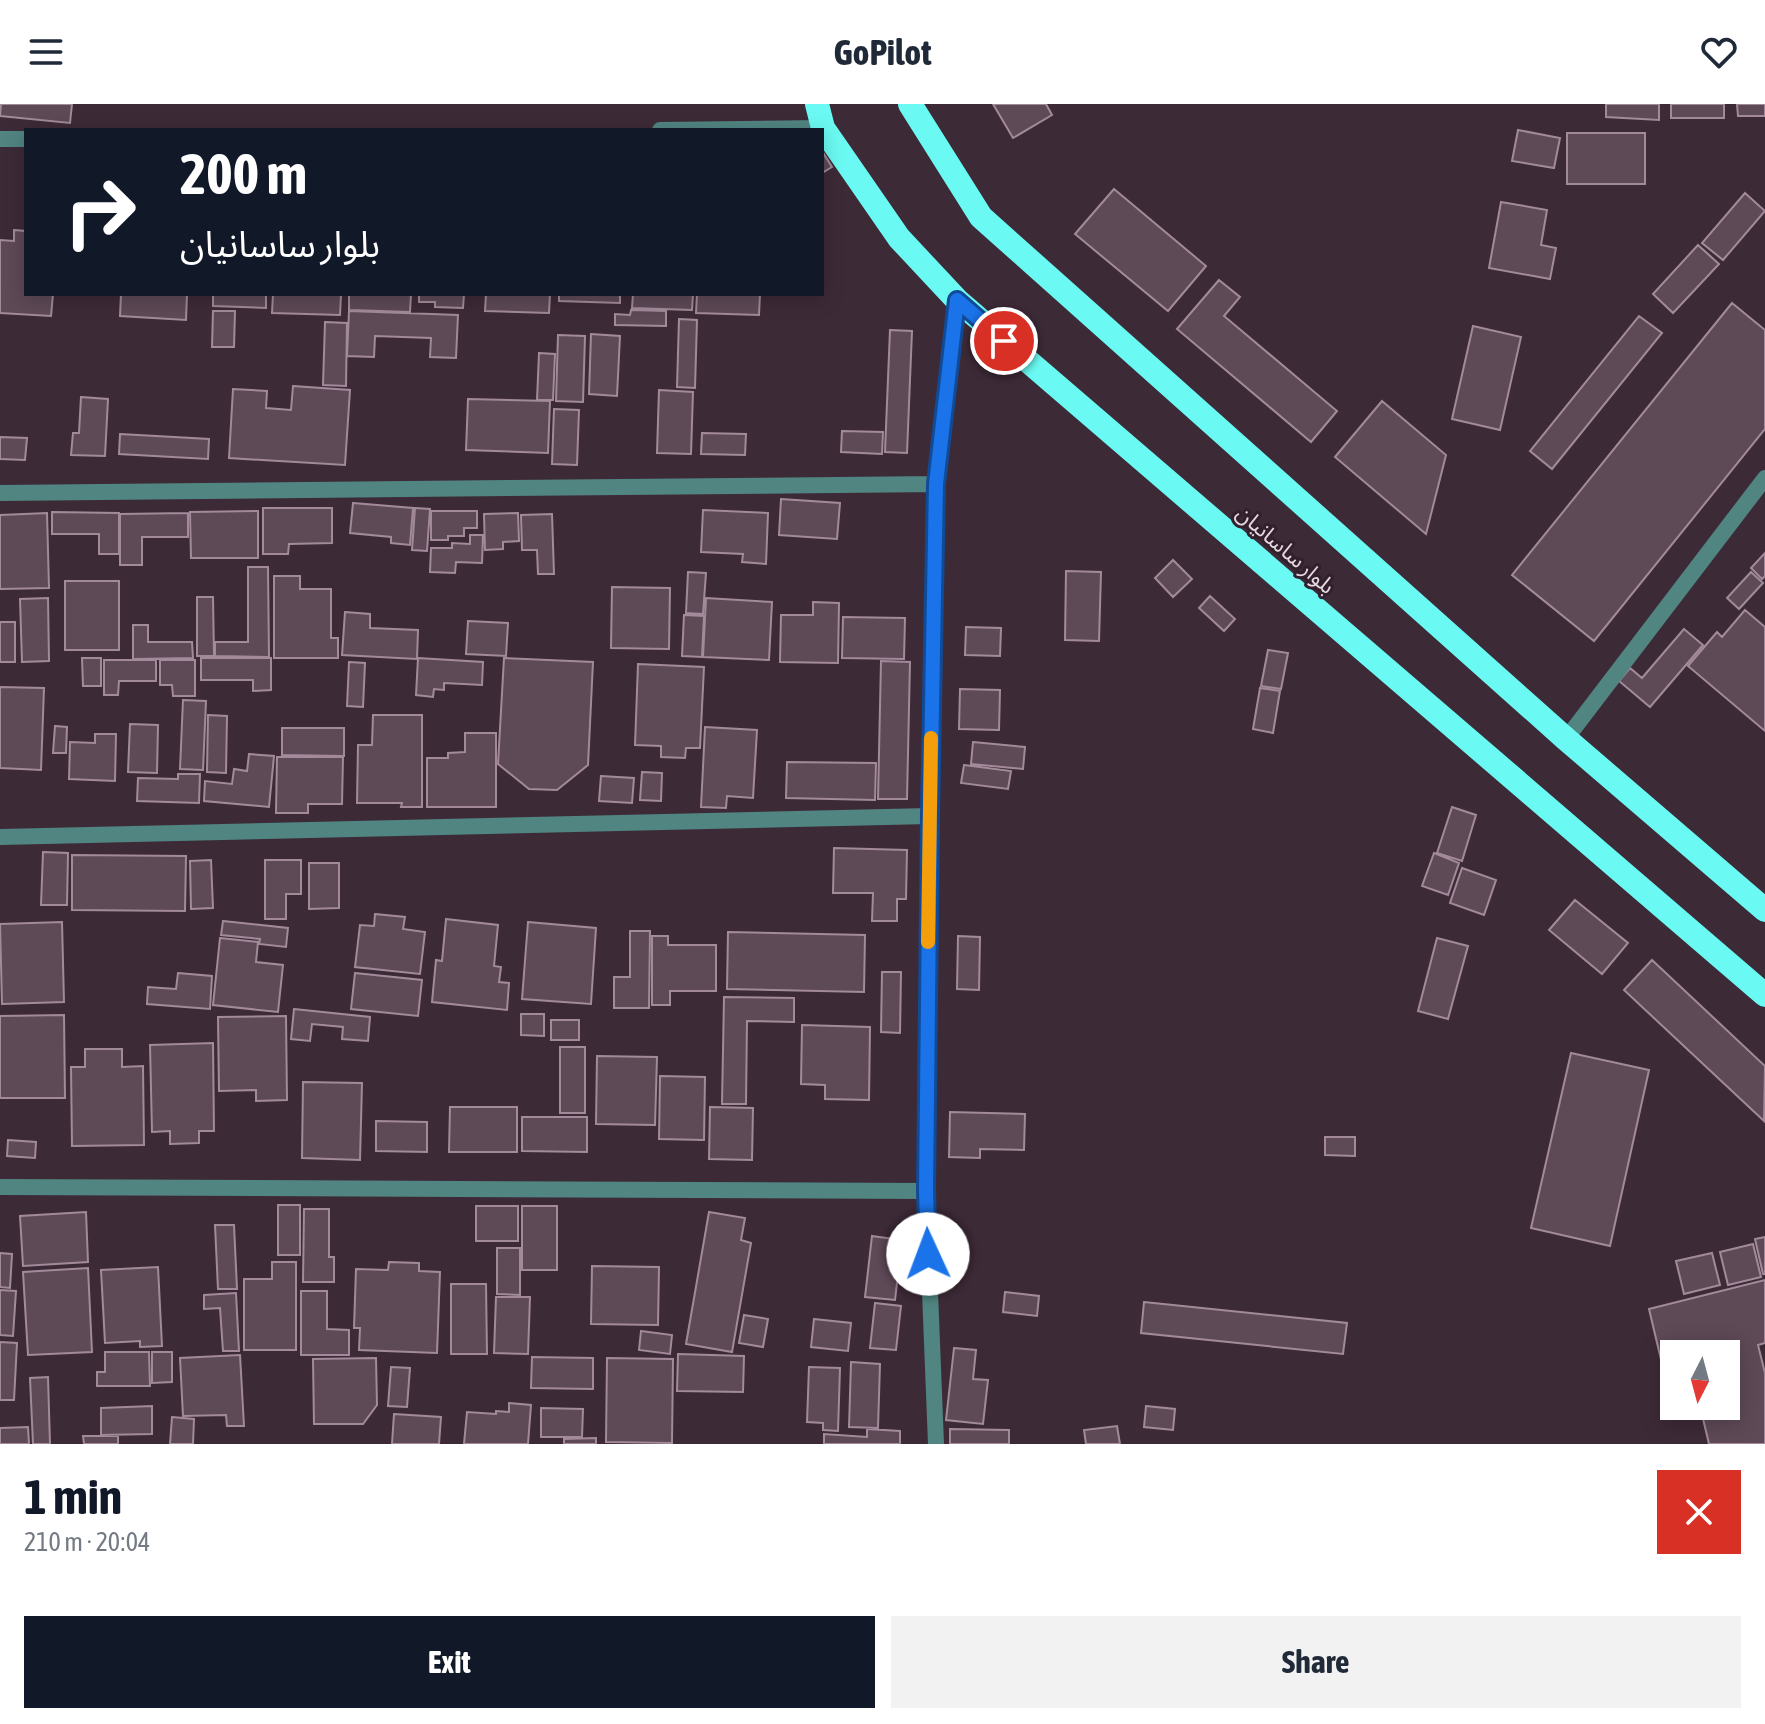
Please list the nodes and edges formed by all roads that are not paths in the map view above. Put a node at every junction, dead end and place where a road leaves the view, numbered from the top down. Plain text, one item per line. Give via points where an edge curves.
1 (910, 104) edge
2 (820, 116) edge
3 (683, 128) edge
4 (0, 139) edge
5 (24, 139) edge
6 (957, 300) junction
7 (1765, 478) edge
8 (936, 484) junction
9 (0, 493) edge
10 (1566, 739) junction
11 (930, 816) junction
12 (0, 837) edge
13 (1765, 910) edge
14 (1765, 995) edge
15 (0, 1187) edge
16 (926, 1191) junction
17 (936, 1444) edge

1 - 10 highway, بلوار ساسانیان via 981,217
2 - 3 street
2 - 6 highway, بلوار ساسانیان via 899,238
4 - 5 street
6 - 8 street
6 - 14 highway, بلوار ساسانیان
7 - 10 street
8 - 9 street
8 - 11 street
10 - 13 highway, بلوار ساسانیان
11 - 12 street
11 - 16 street
15 - 16 street
16 - 17 street

